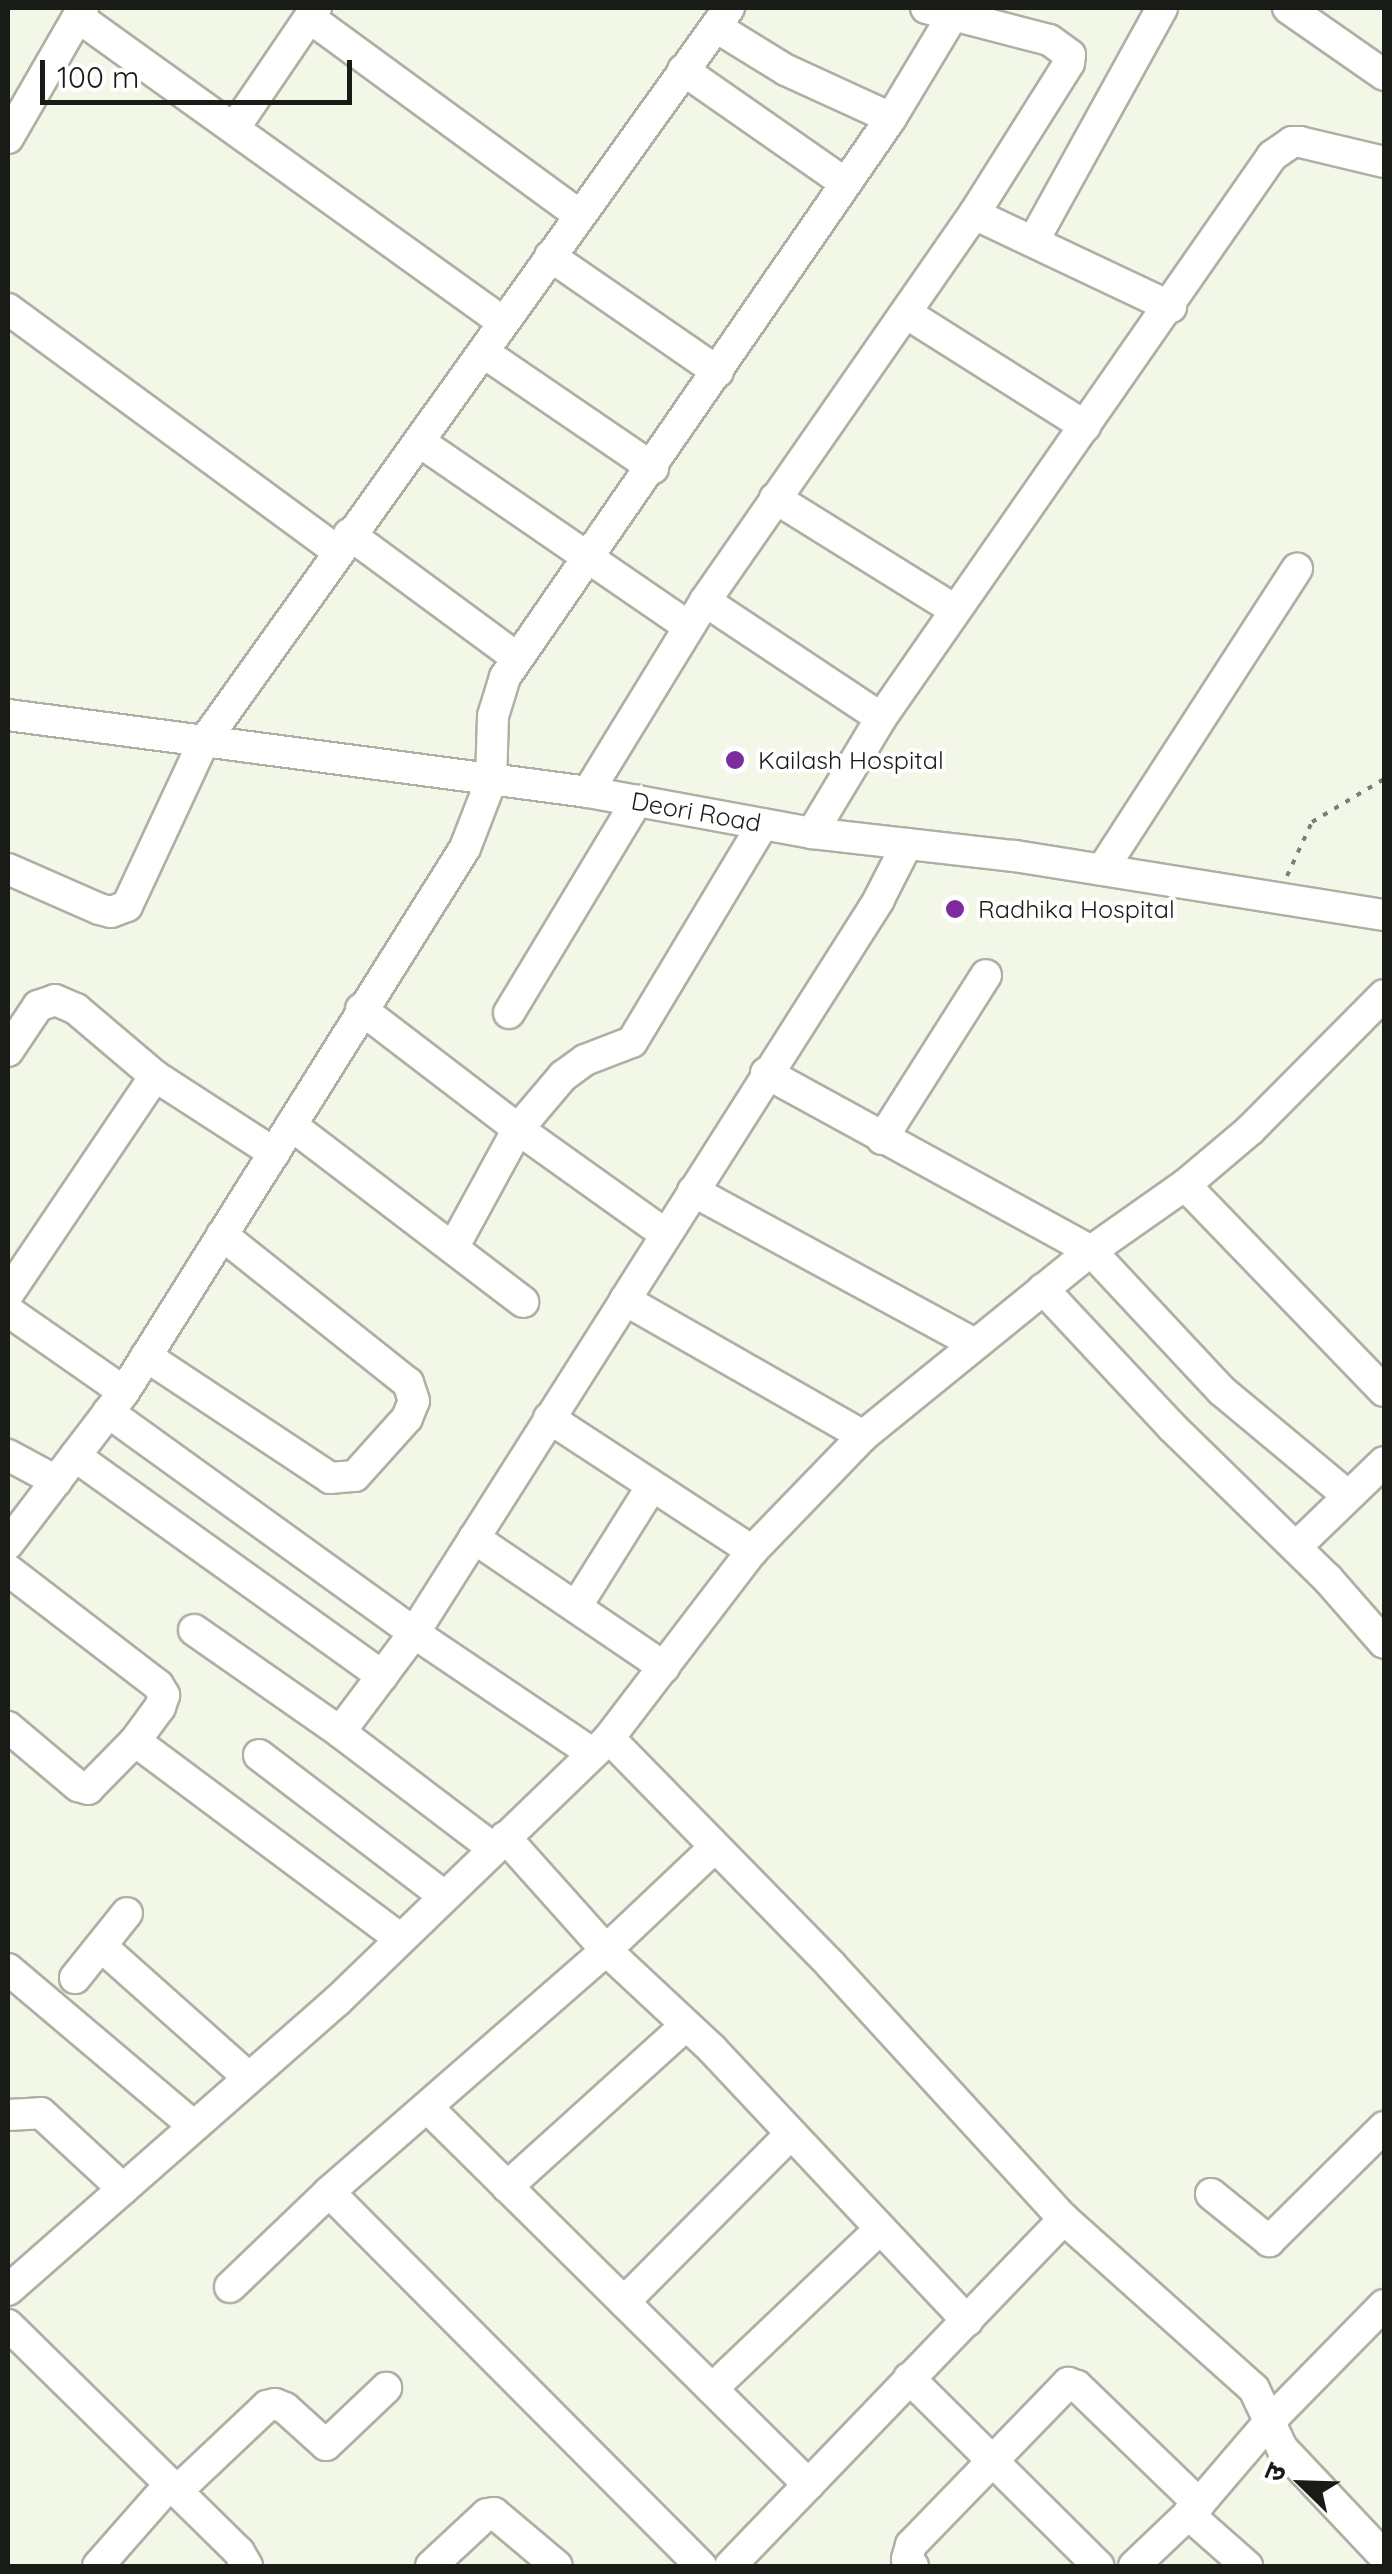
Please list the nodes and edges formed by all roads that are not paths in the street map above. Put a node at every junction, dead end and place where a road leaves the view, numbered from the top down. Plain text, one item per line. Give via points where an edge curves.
1 (1162, 8) edge
2 (1288, 8) edge
3 (945, 11) edge
4 (80, 12) edge
5 (313, 13) edge
6 (722, 17) edge
7 (682, 70) junction
8 (1384, 75) edge
9 (891, 118) junction
10 (235, 127) junction
11 (8, 138) edge
12 (1384, 162) edge
13 (845, 184) junction
14 (974, 214) junction
15 (579, 215) junction
16 (1034, 240) junction
17 (550, 256) junction
18 (1171, 306) junction
19 (8, 309) edge
20 (906, 313) junction
21 (503, 322) junction
22 (483, 352) junction
23 (718, 372) junction
24 (1085, 426) junction
25 (420, 442) junction
26 (653, 468) junction
27 (776, 498) junction
28 (343, 542) junction
29 (586, 558) junction
30 (1297, 568) dead end
31 (955, 610) junction
32 (697, 614) junction
33 (517, 658) junction
34 (8, 715) edge
35 (881, 718) junction
36 (204, 743) junction
37 (491, 781) junction
38 (588, 792) junction
39 (637, 802) junction
40 (763, 824) junction
41 (812, 832) junction
42 (908, 844) junction
43 (8, 869) edge
44 (1102, 870) junction
45 (1384, 915) edge
46 (986, 975) dead end
47 (1384, 995) edge
48 (361, 1009) junction
49 (509, 1013) dead end
50 (8, 1050) edge
51 (766, 1073) junction
52 (155, 1076) junction
53 (291, 1126) junction
54 (518, 1130) junction
55 (882, 1139) junction
56 (274, 1153) junction
57 (1185, 1185) junction
58 (693, 1190) junction
59 (664, 1233) junction
60 (222, 1236) junction
61 (453, 1248) junction
62 (1091, 1251) junction
63 (1042, 1290) junction
64 (8, 1294) edge
65 (625, 1300) junction
66 (523, 1302) dead end
67 (8, 1311) edge
68 (975, 1344) junction
69 (146, 1356) junction
70 (1384, 1391) edge
71 (116, 1402) junction
72 (548, 1418) junction
73 (862, 1436) junction
74 (8, 1455) edge
75 (76, 1456) junction
76 (1384, 1462) edge
77 (56, 1482) junction
78 (652, 1486) junction
79 (1347, 1494) junction
80 (474, 1538) junction
81 (8, 1544) edge
82 (1296, 1547) junction
83 (752, 1551) junction
84 (8, 1570) edge
85 (576, 1607) junction
86 (194, 1630) dead end
87 (414, 1633) junction
88 (1383, 1638) edge
89 (664, 1667) junction
90 (382, 1676) junction
91 (8, 1727) edge
92 (340, 1732) junction
93 (135, 1741) junction
94 (601, 1746) junction
95 (259, 1755) dead end
96 (499, 1842) junction
97 (715, 1848) junction
98 (444, 1896) junction
99 (127, 1913) dead end
100 (399, 1938) junction
101 (101, 1946) junction
102 (606, 1950) junction
103 (8, 1968) edge
104 (76, 1978) dead end
105 (686, 2025) junction
106 (249, 2078) junction
107 (427, 2107) junction
108 (8, 2115) edge
109 (194, 2126) junction
110 (1384, 2127) edge
111 (791, 2134) junction
112 (508, 2187) junction
113 (123, 2188) junction
114 (329, 2192) junction
115 (1211, 2194) dead end
116 (1064, 2219) junction
117 (880, 2229) junction
118 (230, 2287) dead end
119 (8, 2290) edge
120 (624, 2302) junction
121 (1384, 2305) edge
122 (966, 2321) junction
123 (8, 2324) edge
124 (909, 2378) junction
125 (386, 2388) dead end
126 (712, 2389) junction
127 (1270, 2422) junction
128 (992, 2460) junction
129 (809, 2485) junction
130 (174, 2488) junction
131 (1194, 2509) junction
132 (1378, 2557) edge
133 (98, 2566) edge
134 (247, 2566) edge
135 (431, 2566) edge
136 (557, 2566) edge
137 (700, 2566) edge
138 (730, 2566) edge
139 (913, 2566) edge
140 (1098, 2566) edge
141 (1134, 2566) edge
142 (1247, 2566) edge

1 - 16 street
2 - 8 street
3 - 9 street
3 - 14 street via 1049,40 1070,55
4 - 10 street
4 - 11 street
5 - 10 street
5 - 15 street
6 - 7 street
6 - 9 street via 786,70
7 - 13 street
7 - 15 street
9 - 13 street
10 - 21 street
12 - 18 street via 1320,144 1284,146
13 - 23 street
14 - 16 street
14 - 20 street
15 - 17 street
16 - 18 street
17 - 21 street
17 - 23 street
18 - 24 street
19 - 28 street
20 - 24 street
20 - 27 street
21 - 22 street
22 - 25 street
22 - 26 street
23 - 26 street
24 - 31 street
25 - 28 street
25 - 29 street
26 - 29 street
27 - 31 street
27 - 32 street
28 - 33 street
28 - 36 street
29 - 32 street
29 - 33 street
30 - 44 street
31 - 35 street
32 - 35 street
32 - 38 street
33 - 37 street via 494,716
34 - 36 street, Deori Road
35 - 41 street
36 - 37 street, Deori Road
36 - 43 street via 127,906 99,909
37 - 38 street, Deori Road
37 - 48 street via 465,848
38 - 39 street, Deori Road
39 - 40 street, Deori Road
39 - 49 street
40 - 41 street, Deori Road
40 - 54 street via 632,1042 574,1067
41 - 42 street, Deori Road
42 - 44 street, Deori Road
42 - 51 street
44 - 45 street, Deori Road
46 - 55 street
47 - 57 street via 1250,1130
48 - 53 street
48 - 54 street
50 - 52 street via 38,1006 55,1000 76,1008
51 - 55 street
51 - 58 street
52 - 56 street
52 - 64 street
53 - 56 street
53 - 61 street
54 - 59 street
54 - 61 street
55 - 62 street
56 - 60 street
57 - 62 street
57 - 70 street
58 - 59 street
58 - 68 street
59 - 65 street
60 - 69 street
60 - 69 street via 408,1383 414,1401 408,1418 355,1476 330,1478
61 - 66 street
62 - 63 street
62 - 79 street via 1222,1391
63 - 68 street
63 - 82 street
65 - 72 street
65 - 73 street
67 - 71 street
68 - 73 street
69 - 71 street
71 - 75 street
71 - 87 street
72 - 78 street
72 - 80 street
73 - 83 street
74 - 77 street
75 - 77 street
75 - 90 street
76 - 79 street
77 - 81 street
78 - 83 street
78 - 85 street
79 - 82 street
80 - 85 street
80 - 87 street
82 - 88 street
83 - 89 street
84 - 93 street via 158,1685 164,1696 160,1708
85 - 89 street
86 - 92 street
87 - 90 street
87 - 94 street
89 - 94 street
90 - 92 street
91 - 93 street via 88,1788
92 - 96 street
93 - 100 street
94 - 96 street
94 - 97 street
95 - 98 street
96 - 98 street
96 - 102 street
97 - 102 street
97 - 116 street
98 - 100 street
99 - 101 street
100 - 106 street
101 - 104 street
101 - 106 street
102 - 105 street
102 - 107 street
103 - 109 street
105 - 111 street
105 - 112 street
106 - 109 street
107 - 112 street
107 - 114 street
108 - 113 street via 41,2113
109 - 113 street
110 - 115 street via 1269,2241
111 - 117 street
111 - 120 street
112 - 120 street
113 - 119 street
114 - 118 street
114 - 137 street
116 - 122 street
116 - 127 street via 1254,2389
117 - 122 street
117 - 126 street
120 - 126 street
121 - 127 street
122 - 124 street
123 - 130 street
124 - 128 street
124 - 129 street
125 - 130 street via 326,2445 285,2408 267,2406
126 - 129 street
127 - 131 street
127 - 132 street via 1282,2448
128 - 131 street via 1072,2383
128 - 139 street via 911,2546
128 - 140 street
129 - 138 street
130 - 133 street
130 - 134 street
131 - 141 street
131 - 142 street
135 - 136 street via 494,2513

